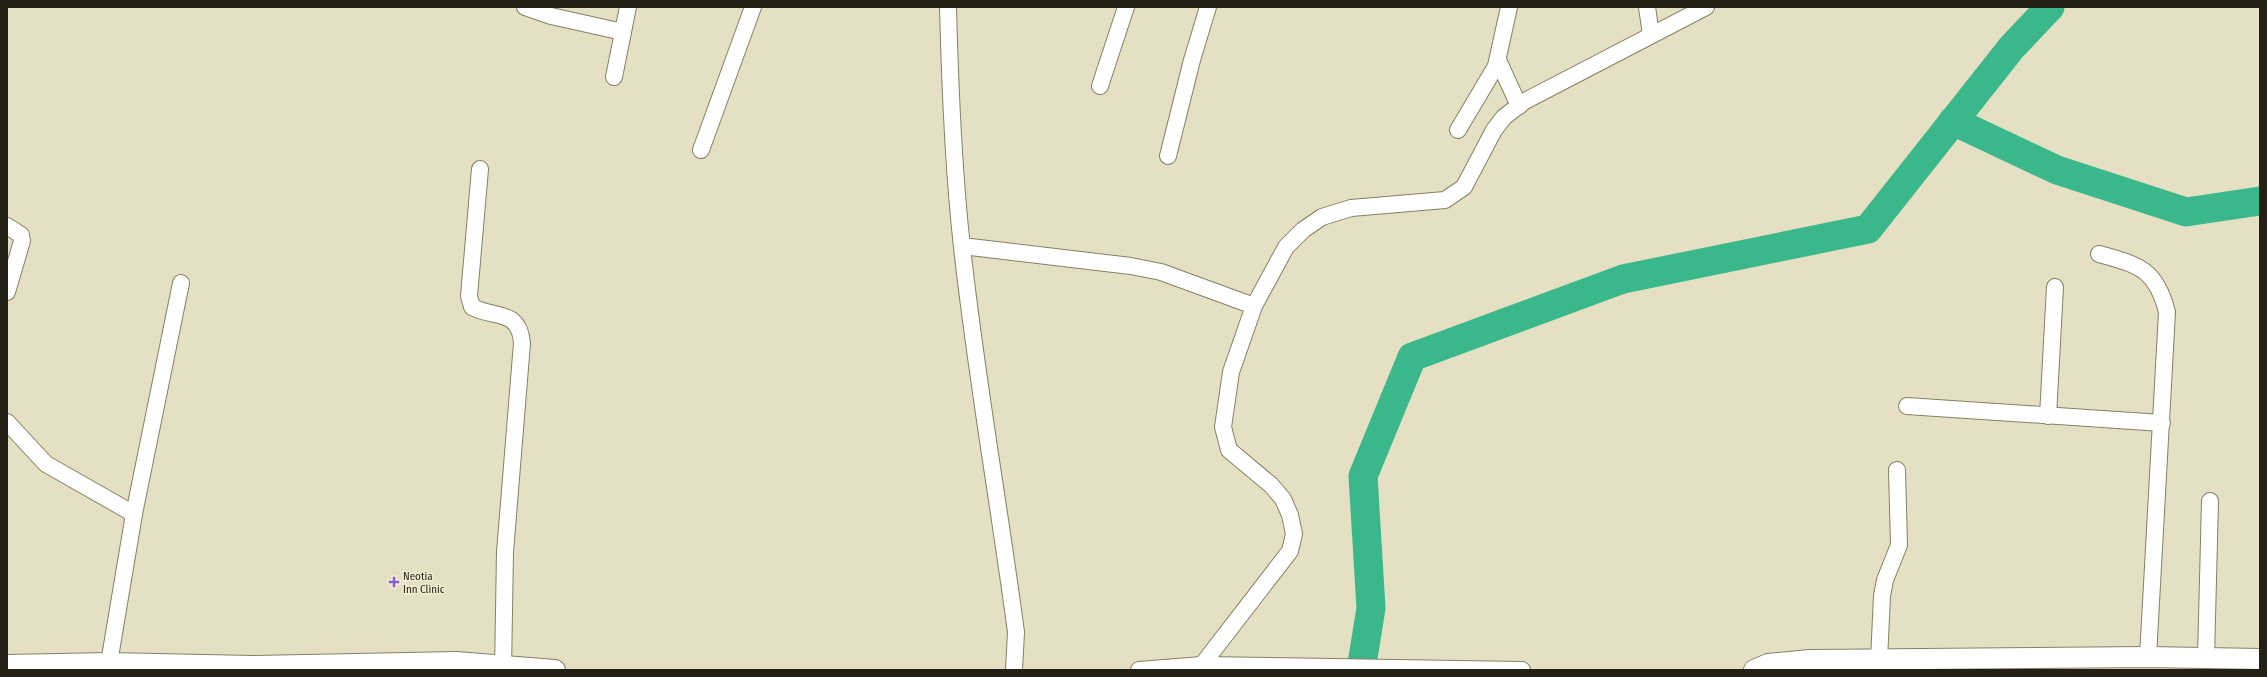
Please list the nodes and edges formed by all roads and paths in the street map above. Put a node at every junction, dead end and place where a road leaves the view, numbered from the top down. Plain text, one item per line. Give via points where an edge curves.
1 (525, 7) edge
2 (628, 7) edge
3 (753, 7) edge
4 (948, 7) edge
5 (1126, 7) edge
6 (1208, 7) edge
7 (1647, 7) edge
8 (1706, 7) edge
9 (1507, 10) edge
10 (623, 32) junction
11 (1651, 36) junction
12 (1498, 60) junction
13 (614, 77) dead end
14 (1100, 86) dead end
15 (1518, 106) junction
16 (1458, 130) dead end
17 (701, 150) dead end
18 (1168, 156) dead end
19 (480, 169) dead end
20 (7, 226) edge
21 (962, 246) junction
22 (2099, 254) dead end
23 (181, 283) dead end
24 (2055, 287) dead end
25 (7, 292) edge
26 (1254, 306) junction
27 (1907, 406) dead end
28 (2048, 416) junction
29 (7, 422) edge
30 (2162, 423) junction
31 (1897, 470) dead end
32 (2210, 501) dead end
33 (134, 514) junction
34 (2148, 657) junction
35 (2206, 658) junction
36 (2260, 659) edge
37 (1879, 660) junction
38 (109, 663) junction
39 (1202, 664) junction
40 (7, 665) edge
41 (456, 666) edge
42 (503, 668) edge
43 (555, 670) edge
44 (1014, 670) edge
45 (1139, 670) edge
46 (1522, 670) edge
47 (1754, 670) edge

1 - 10 street via 551,16
2 - 10 street
3 - 17 street
4 - 21 street via 950,118
5 - 14 street
6 - 18 street
7 - 11 street
8 - 11 street
9 - 12 street
10 - 13 street
11 - 15 street
12 - 15 street
12 - 16 street via 1488,82
15 - 26 street via 1504,117 1494,130 1464,187 1445,200 1350,208 1322,217 1303,230 1286,247
19 - 42 street via 468,296 472,307 481,312 505,317 517,323 522,343 505,552
20 - 25 street via 21,235 22,241
21 - 26 street via 1131,266 1161,272
21 - 44 street via 1016,632
22 - 30 street via 2133,264 2152,277 2162,292 2167,312
23 - 33 street
24 - 28 street
26 - 39 street via 1231,372 1224,427 1229,450 1271,485 1283,499 1294,534 1290,552
27 - 28 street
28 - 30 street
29 - 33 street via 46,464
30 - 34 street
31 - 37 street via 1899,545 1885,580 1882,596
32 - 35 street
33 - 38 street
34 - 35 main road
34 - 37 main road
35 - 36 main road
37 - 47 main road via 1810,660 1768,664
38 - 40 main road
38 - 41 main road
39 - 45 street
39 - 46 street
41 - 42 main road
42 - 43 main road

